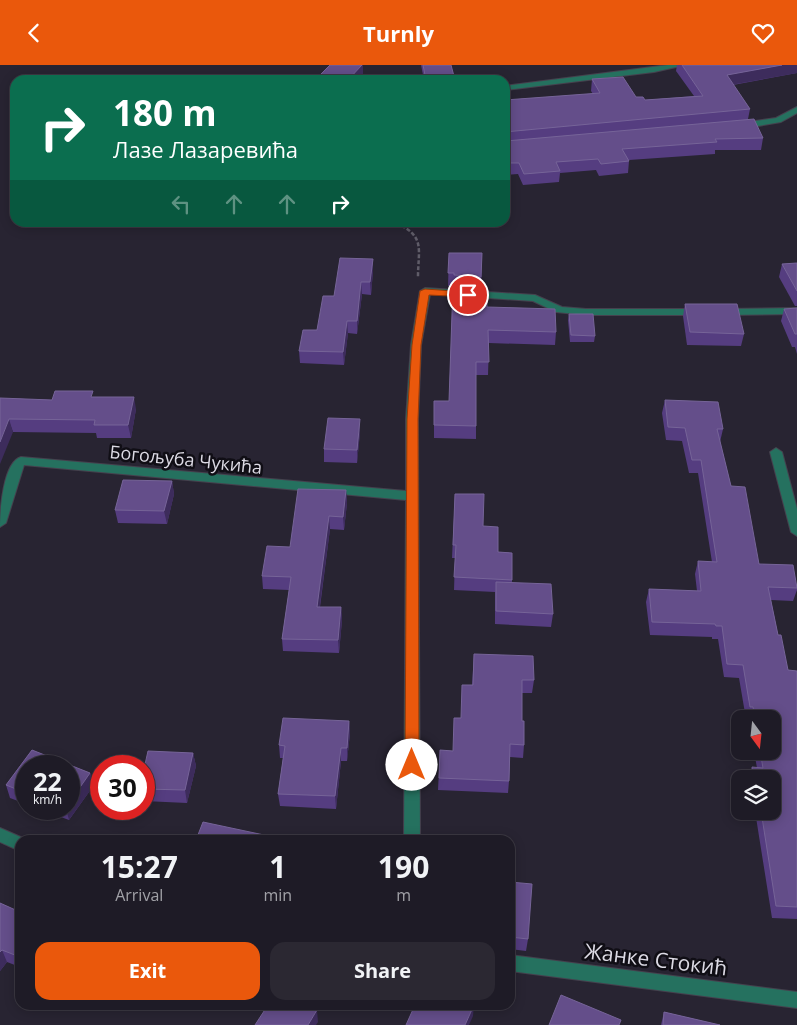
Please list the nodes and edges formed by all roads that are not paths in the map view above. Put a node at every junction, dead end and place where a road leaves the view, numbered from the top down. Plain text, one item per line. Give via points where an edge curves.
1 (681, 65) edge
2 (510, 87) edge
3 (797, 110) edge
4 (735, 127) edge
5 (797, 311) edge
6 (776, 452) dead end
7 (413, 496) junction
8 (0, 523) edge
9 (797, 533) edge
10 (0, 835) edge
11 (412, 835) edge
12 (15, 842) edge
13 (515, 964) edge
14 (797, 1000) edge

1 - 2 street
3 - 4 street via 778,120
5 - 7 street via 586,312 560,310 535,298 425,291 416,345 412,419
6 - 9 street
7 - 8 street, Богољуба Чукића via 21,461
7 - 11 street
10 - 12 street
13 - 14 street, Жанке Стокић

